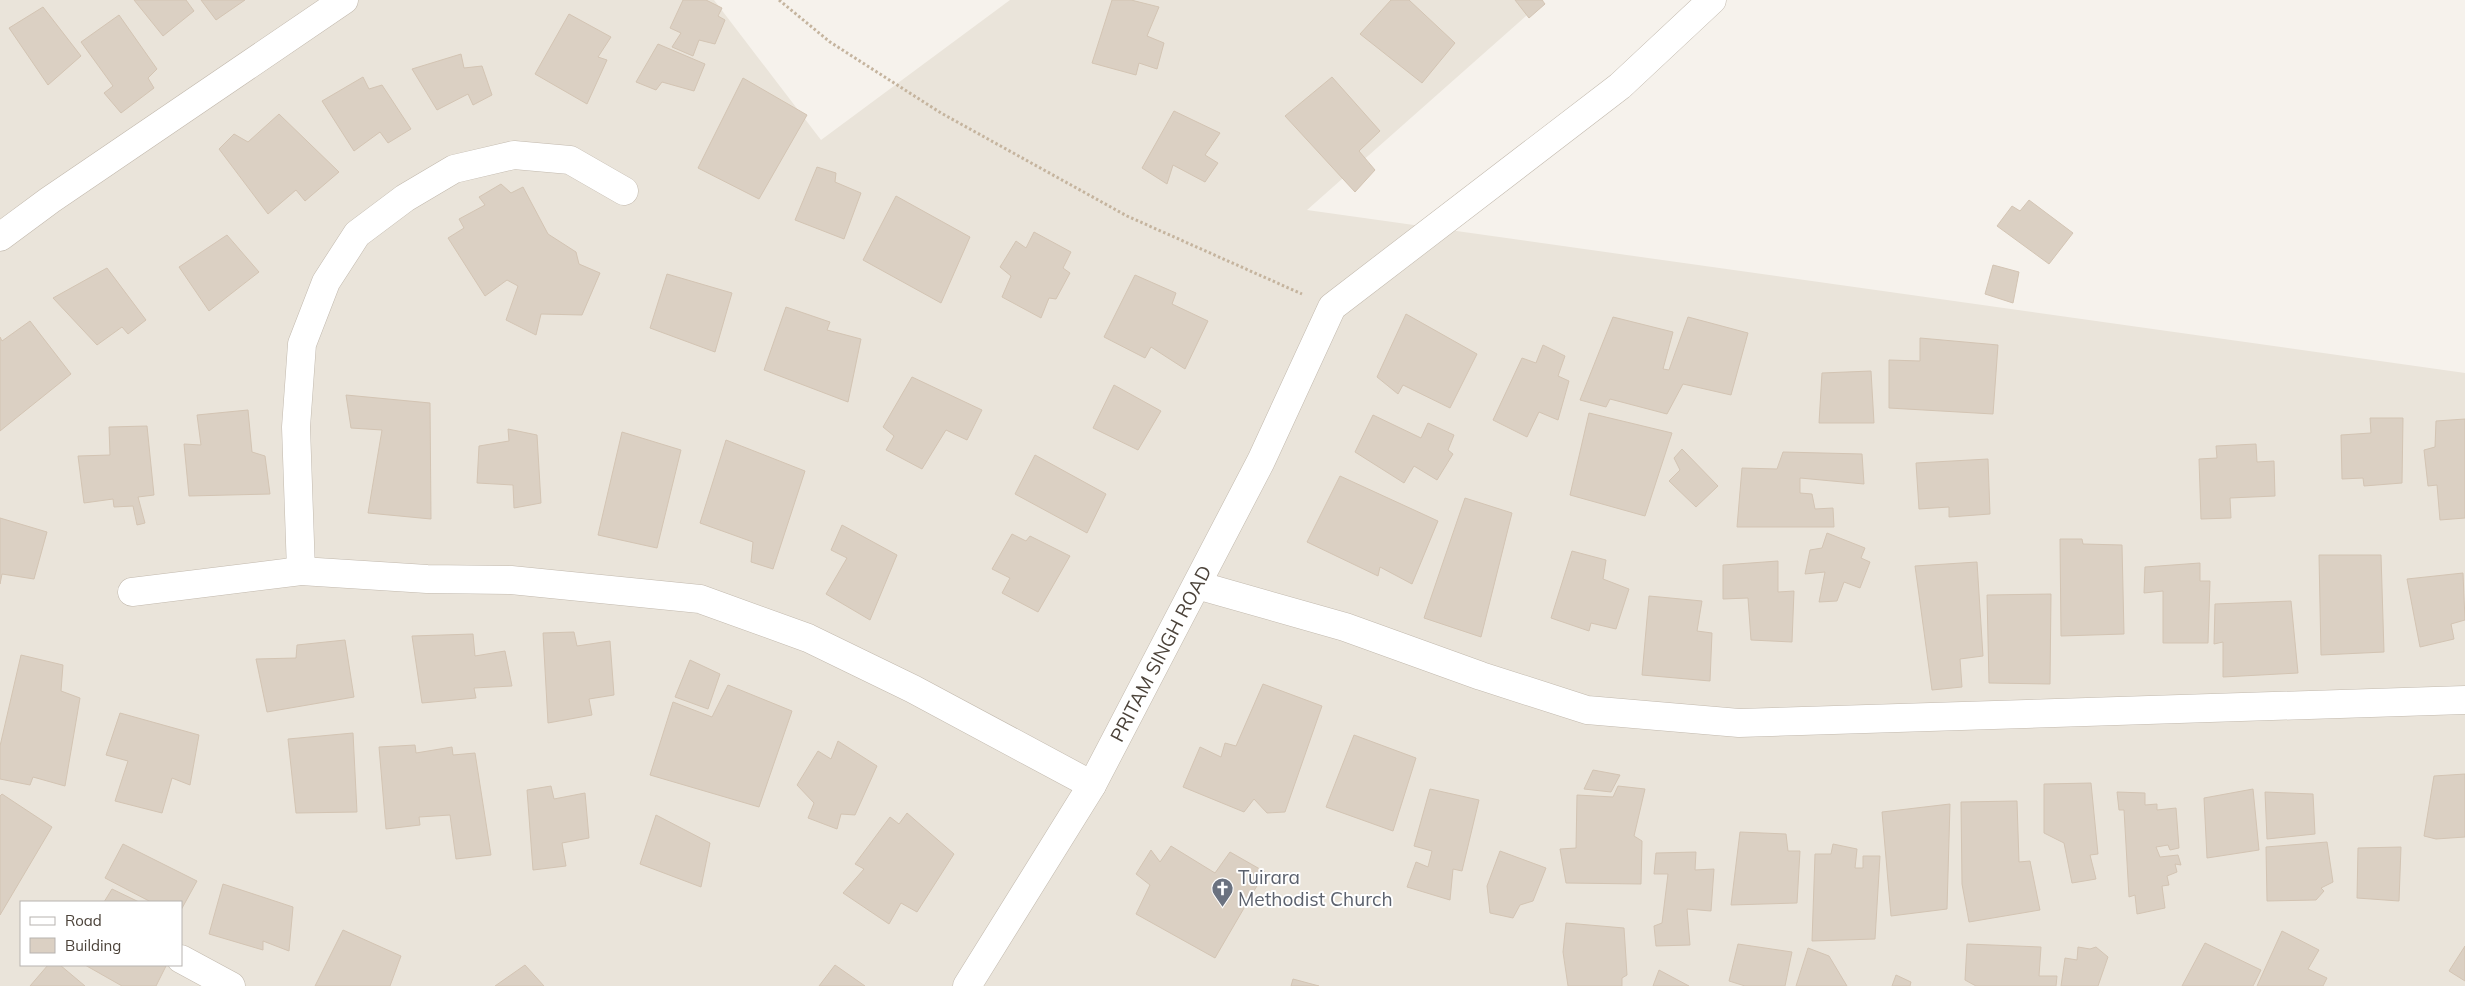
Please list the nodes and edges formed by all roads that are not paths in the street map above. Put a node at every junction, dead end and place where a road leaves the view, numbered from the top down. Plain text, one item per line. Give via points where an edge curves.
1 (344, 0) edge
2 (1712, 0) edge
3 (624, 191) dead end
4 (0, 236) edge
5 (302, 571) junction
6 (1197, 585) junction
7 (132, 592) dead end
8 (2465, 700) edge
9 (1092, 785) junction
10 (182, 960) edge
11 (231, 986) edge
12 (967, 986) edge

1 - 4 street
2 - 6 street, PRITAM SINGH ROAD via 1620,86 1332,308 1261,461
3 - 5 street via 570,160 514,155 454,169 405,198 357,234 326,282 302,344 296,428
5 - 7 street
5 - 9 street via 427,579 511,580 700,599 808,638 913,689
6 - 8 street via 1344,627 1586,710 1606,712 1739,723
6 - 9 street, PRITAM SINGH ROAD
9 - 12 street, PRITAM SINGH ROAD
10 - 11 street

